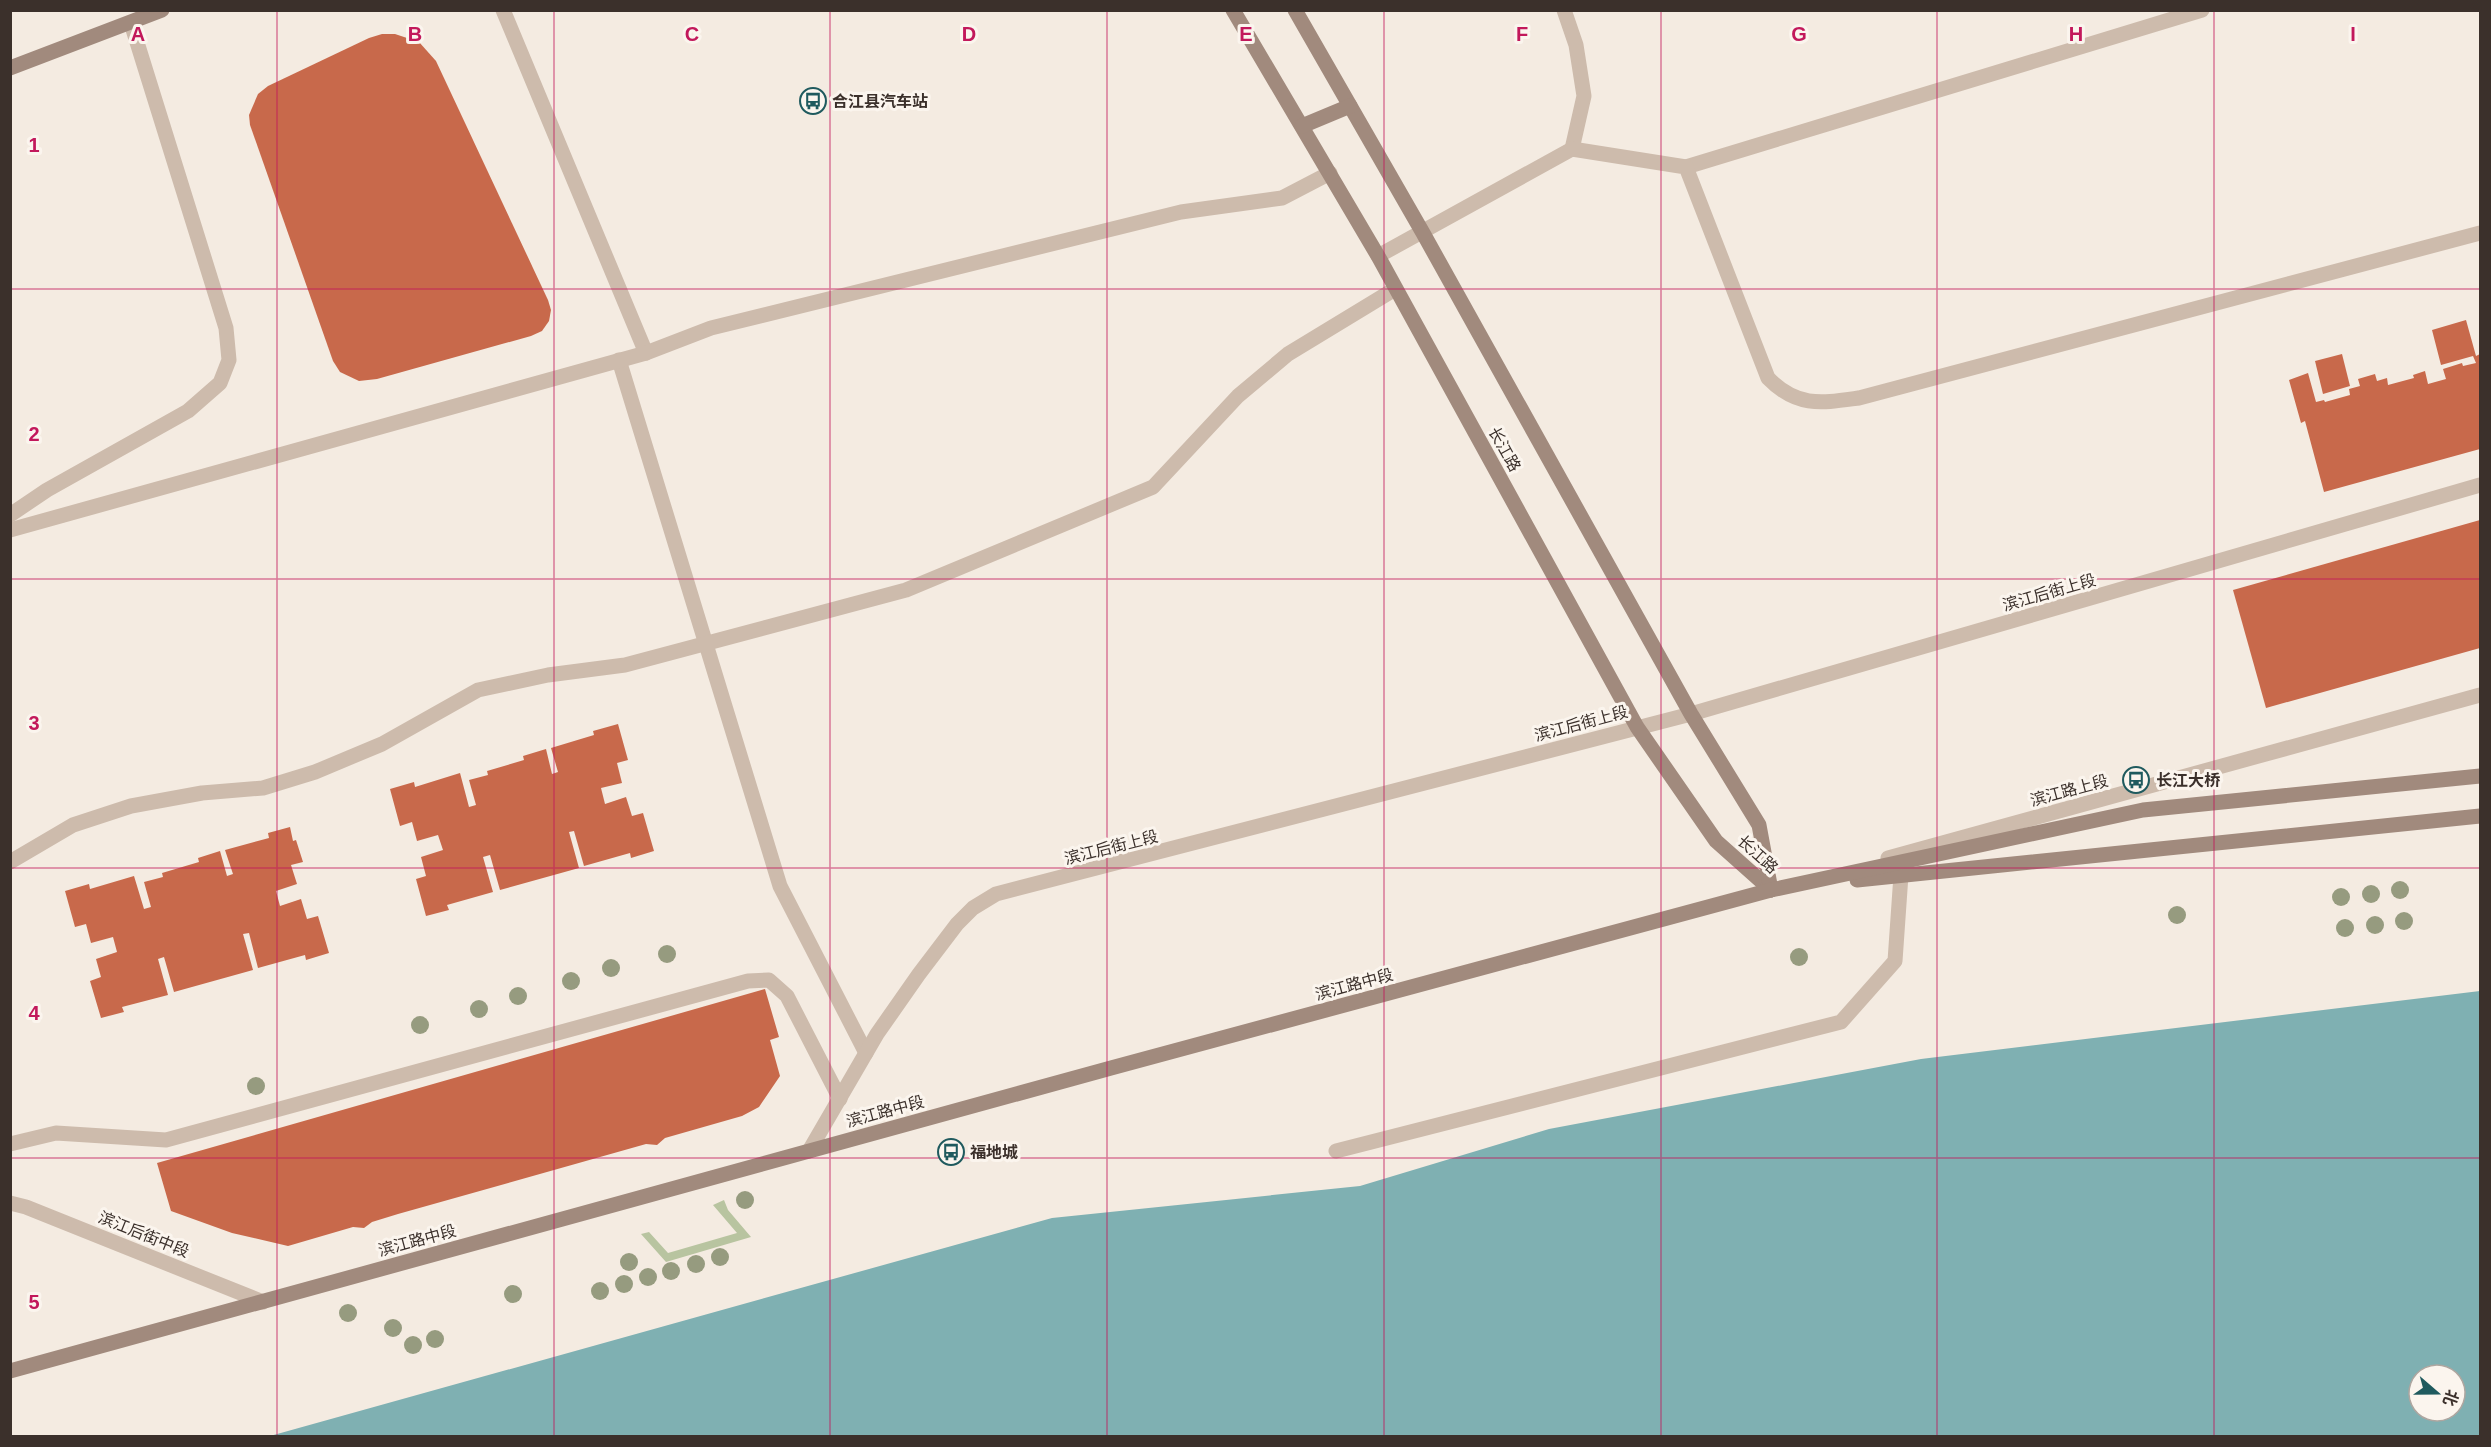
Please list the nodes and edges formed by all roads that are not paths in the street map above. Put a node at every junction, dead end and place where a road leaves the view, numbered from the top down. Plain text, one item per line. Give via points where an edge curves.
1 (162, 10) edge
2 (503, 10) edge
3 (1233, 10) edge
4 (1295, 10) edge
5 (1564, 10) edge
6 (2202, 10) edge
7 (130, 23) junction
8 (10, 68) edge
9 (1350, 106) junction
10 (1302, 126) junction
11 (1572, 149) junction
12 (1686, 167) junction
13 (1330, 173) junction
14 (1423, 233) junction
15 (2481, 233) edge
16 (1378, 256) junction
17 (1395, 288) junction
18 (646, 353) junction
19 (619, 360) junction
20 (2481, 485) edge
21 (10, 515) edge
22 (10, 530) edge
23 (706, 644) junction
24 (2481, 695) edge
25 (1691, 714) junction
26 (1637, 727) junction
27 (2481, 777) edge
28 (2481, 816) edge
29 (10, 862) edge
30 (1901, 875) junction
31 (1771, 890) junction
32 (866, 1053) junction
33 (840, 1099) junction
34 (10, 1144) edge
35 (809, 1151) junction
36 (1336, 1151) dead end
37 (10, 1203) edge
38 (262, 1302) junction
39 (10, 1371) edge

1 - 7 main road
2 - 18 street
3 - 10 main road, 长江路
4 - 9 main road, 长江路
5 - 11 street via 1576,45 1584,96
6 - 12 street
7 - 8 main road
7 - 21 street via 226,328 229,360 220,382 188,411
9 - 10 main road
9 - 14 main road, 长江路
10 - 13 main road, 长江路
11 - 12 street
11 - 14 street
12 - 15 street via 1768,378 1781,391 1801,400 1822,403 1859,398
13 - 16 main road, 长江路
13 - 18 street via 1282,198 1181,212 711,328
14 - 16 street
14 - 25 main road, 长江路
16 - 17 main road, 长江路
17 - 23 street via 1288,354 1238,396 1153,487 906,590
17 - 26 main road, 长江路
18 - 19 street
19 - 22 street
19 - 23 street
20 - 25 street, 滨江后街上段
23 - 29 street via 625,665 548,675 478,690 382,744 315,772 263,788 202,793 131,806 73,825
23 - 32 street via 780,886
24 - 31 street, 滨江路上段
25 - 26 street, 滨江后街上段
25 - 31 main road, 长江路 via 1759,825
26 - 31 main road, 长江路 via 1716,841
26 - 32 street, 滨江后街上段 via 996,894 957,924
27 - 31 main road, 滨江路上段 via 2143,810
28 - 30 main road
30 - 31 main road
30 - 36 street via 1895,961 1841,1022
31 - 35 main road, 滨江路中段
32 - 33 street, 滨江后街上段
33 - 34 street via 786,996 769,980 748,981 165,1140 56,1133
33 - 35 street, 滨江后街上段
35 - 38 main road, 滨江路中段
37 - 38 street, 滨江后街中段
38 - 39 main road, 滨江路中段

